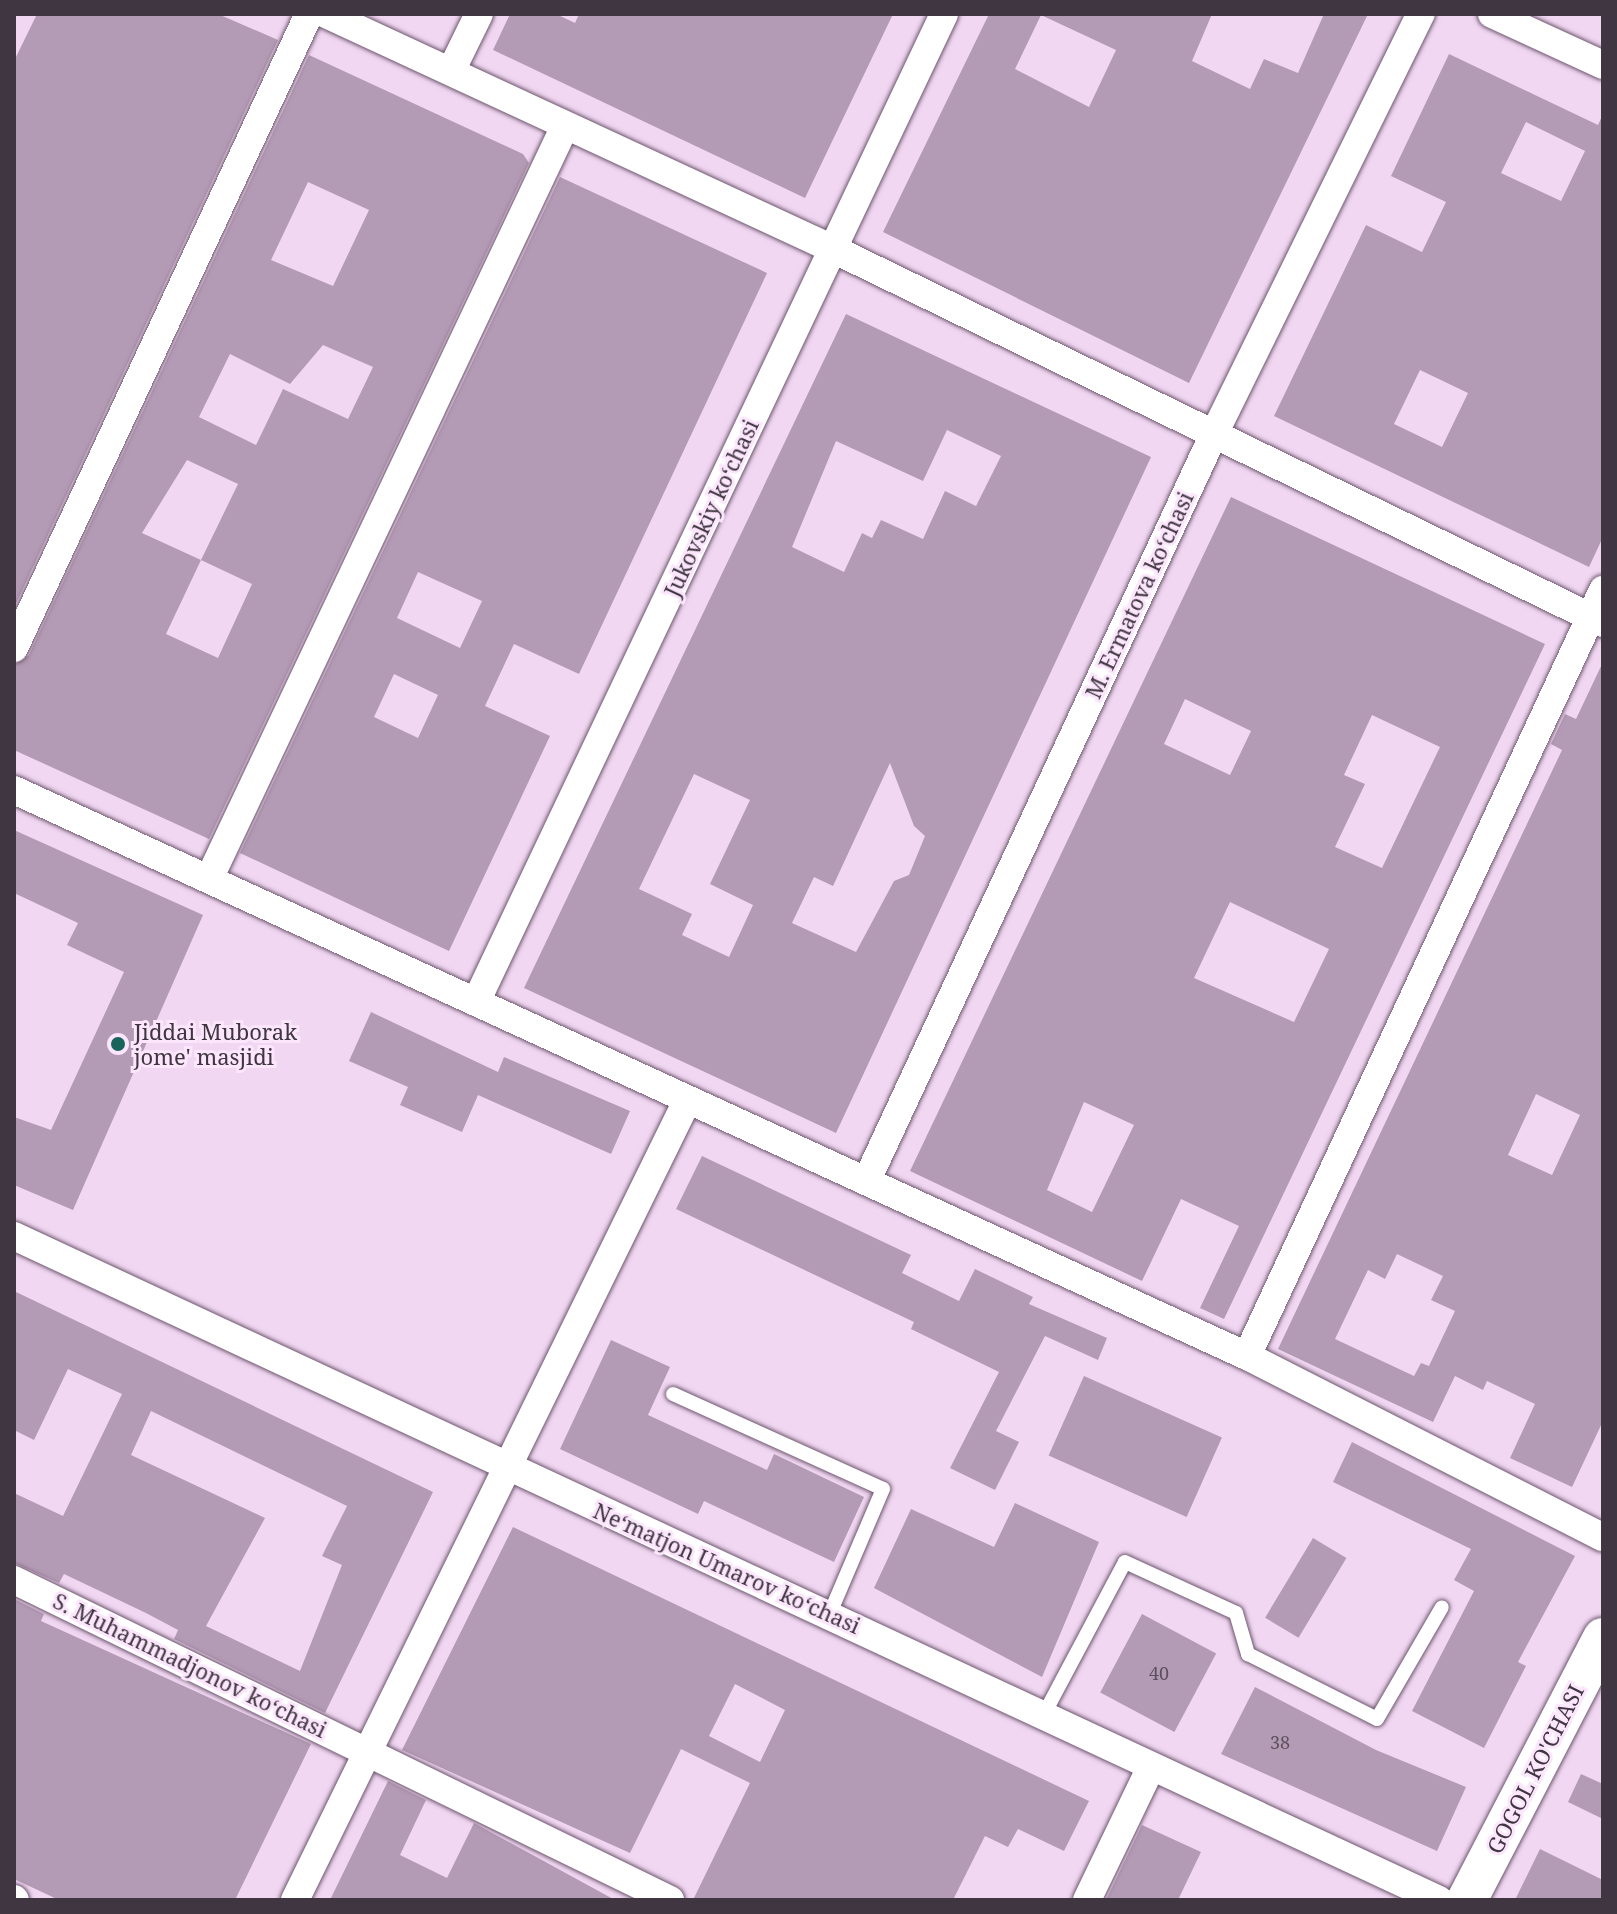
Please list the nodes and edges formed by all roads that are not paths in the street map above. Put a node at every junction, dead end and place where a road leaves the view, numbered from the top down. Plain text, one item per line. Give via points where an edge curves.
1 (309, 14) edge
2 (326, 14) edge
3 (479, 14) edge
4 (944, 14) edge
5 (1421, 14) edge
6 (1492, 14) edge
7 (1603, 65) edge
8 (452, 69) junction
9 (565, 126) junction
10 (833, 249) junction
11 (1212, 438) junction
12 (1603, 590) edge
13 (1596, 620) edge
14 (14, 648) edge
15 (14, 790) edge
16 (209, 879) junction
17 (476, 1002) junction
18 (687, 1101) junction
19 (867, 1180) junction
20 (14, 1236) edge
21 (1247, 1356) junction
22 (673, 1394) dead end
23 (502, 1467) junction
24 (1603, 1537) edge
25 (14, 1580) edge
26 (1442, 1607) dead end
27 (830, 1613) junction
28 (1603, 1638) edge
29 (1043, 1716) junction
30 (366, 1750) junction
31 (1151, 1767) junction
32 (634, 1892) edge
33 (295, 1900) edge
34 (670, 1900) edge
35 (1087, 1900) edge
36 (1439, 1900) edge
37 (1467, 1900) edge

1 - 14 street
2 - 8 street
3 - 8 street
4 - 10 street, Jukovskiy koʻchasi
5 - 11 street, M. Ermatova koʻchasi
6 - 7 street
8 - 9 street
9 - 10 street
9 - 16 street
10 - 11 street
10 - 17 street, Jukovskiy koʻchasi
11 - 13 street
11 - 19 street, M. Ermatova koʻchasi
12 - 13 street
13 - 21 street
15 - 16 street
16 - 17 street
17 - 18 street
18 - 19 street
18 - 23 street
19 - 21 street
20 - 23 street, Neʻmatjon Umarov koʻchasi
21 - 24 street
22 - 27 lane via 883,1489
23 - 27 street, Neʻmatjon Umarov koʻchasi
23 - 30 street
25 - 30 street, S. Muhammadjonov koʻchasi
26 - 29 lane via 1377,1719 1248,1654 1236,1613 1125,1562
27 - 29 street, Neʻmatjon Umarov koʻchasi
28 - 37 main road, GOGOL KO'CHASI
29 - 31 street, Neʻmatjon Umarov koʻchasi
30 - 32 street, S. Muhammadjonov koʻchasi
30 - 33 street
31 - 35 street
31 - 36 street, Neʻmatjon Umarov koʻchasi
32 - 34 street, S. Muhammadjonov koʻchasi

